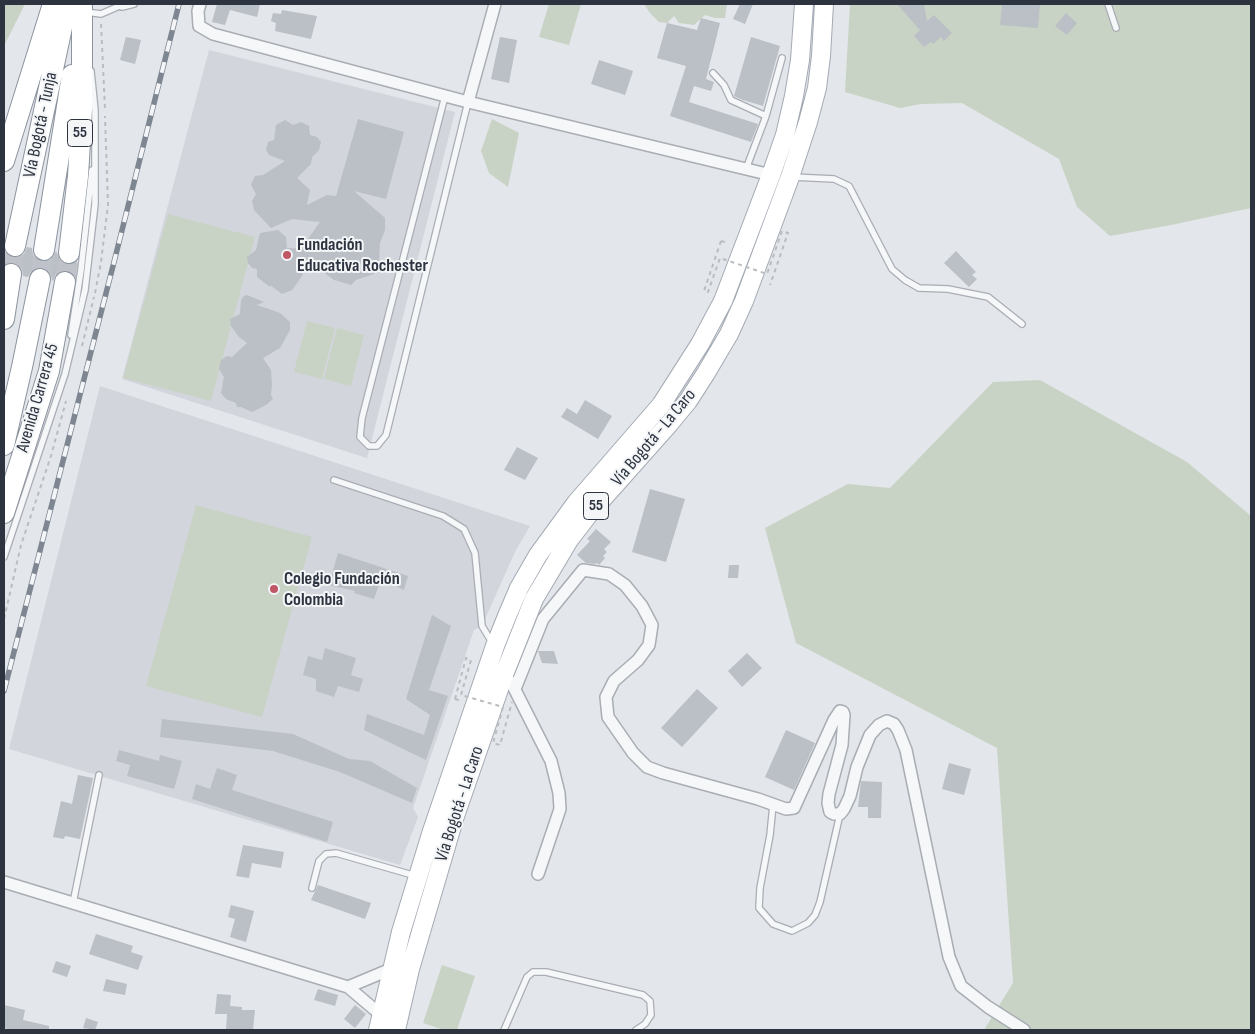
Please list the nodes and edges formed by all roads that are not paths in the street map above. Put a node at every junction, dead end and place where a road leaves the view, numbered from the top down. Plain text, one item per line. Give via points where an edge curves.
1 (53, 4) edge
2 (115, 4) edge
3 (124, 4) edge
4 (134, 4) edge
5 (200, 4) edge
6 (495, 4) edge
7 (804, 4) edge
8 (824, 4) edge
9 (1108, 4) edge
10 (77, 6) edge
11 (108, 10) junction
12 (1116, 28) dead end
13 (89, 56) dead end
14 (782, 58) dead end
15 (90, 64) dead end
16 (713, 74) dead end
17 (445, 96) junction
18 (468, 102) junction
19 (766, 116) junction
20 (4, 160) edge
21 (746, 169) junction
22 (771, 175) junction
23 (790, 177) junction
24 (15, 246) tunnel mouth
25 (44, 250) tunnel mouth
26 (69, 253) tunnel mouth
27 (11, 274) tunnel mouth
28 (40, 279) tunnel mouth
29 (65, 282) tunnel mouth
30 (4, 319) edge
31 (1022, 324) dead end
32 (4, 445) edge
33 (334, 480) dead end
34 (4, 513) edge
35 (4, 557) edge
36 (495, 646) junction
37 (505, 672) junction
38 (515, 689) junction
39 (99, 775) dead end
40 (773, 805) junction
41 (840, 814) junction
42 (538, 874) dead end
43 (419, 877) junction
44 (4, 882) edge
45 (312, 888) dead end
46 (73, 903) junction
47 (391, 969) junction
48 (348, 987) junction
49 (379, 1023) edge
50 (396, 1030) edge
51 (504, 1030) edge
52 (636, 1030) edge
53 (1024, 1030) edge

1 - 20 highway, Vía Bogotá - Tunja
2 - 11 lane
3 - 11 lane
4 - 11 lane
5 - 17 street via 199,26 213,34
6 - 18 street
7 - 22 main road, Vía Bogotá - La Caro / 55 via 794,96
8 - 23 main road, Vía Bogotá - La Caro / 55 via 816,88
9 - 12 lane
10 - 11 lane via 101,14
10 - 13 lane
10 - 24 highway, Vía Bogotá - Tunja / 55
10 - 25 highway, Vía Bogotá - Tunja / 55
10 - 26 highway, Vía Bogotá - Tunja / 55 via 82,109
14 - 19 lane
15 - 35 lane via 96,138 89,271 65,374
16 - 19 lane via 724,85 731,100
17 - 18 street
17 - 18 lane via 362,418 360,436 369,446 378,446 386,435
18 - 21 street
19 - 21 lane
21 - 22 street
22 - 36 main road, Vía Bogotá - La Caro / 55 via 730,284 700,344 662,405 576,503 538,554 519,588
23 - 31 lane via 834,178 849,186 892,269 905,280 920,288 948,288 988,296
23 - 37 main road, Vía Bogotá - La Caro / 55 via 753,280 729,334 688,401 569,540 534,599
27 - 30 highway
28 - 32 highway, Avenida Carrera 45
29 - 34 highway, Avenida Carrera 45 via 49,371
33 - 36 lane via 443,516 464,529 475,552 482,626
36 - 43 main road, Vía Bogotá - La Caro / 55
37 - 38 street
37 - 50 main road, Vía Bogotá - La Caro / 55 via 440,865
38 - 40 street via 543,619 583,570 609,574 634,594 652,625 649,645 638,660 614,681 606,697 608,717 633,753 647,767 663,773
38 - 42 street via 551,761 559,793 560,809
39 - 46 lane
40 - 41 street via 794,808 840,711 844,715 842,745 828,803 830,812
40 - 41 lane via 760,888 760,908 773,924 792,931 808,923 815,915
41 - 53 street via 850,796 870,735 887,721 894,724 906,750 949,958 961,986
43 - 45 lane via 336,853 326,854 319,861
43 - 47 main road, Vía Bogotá - La Caro / 55
44 - 46 street
46 - 48 street
47 - 48 street
47 - 49 main road, Vía Bogotá - La Caro / 55
48 - 49 street
51 - 52 lane via 533,972 546,972 643,995 650,1001 651,1015

